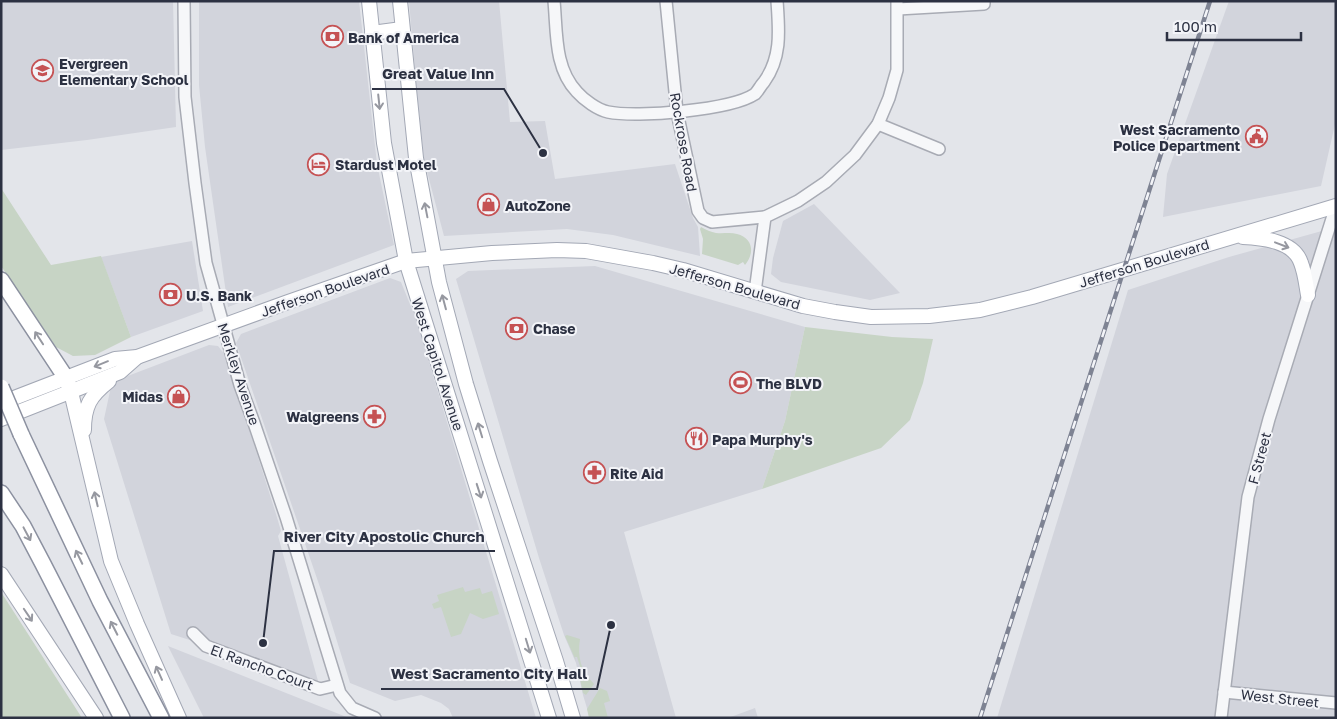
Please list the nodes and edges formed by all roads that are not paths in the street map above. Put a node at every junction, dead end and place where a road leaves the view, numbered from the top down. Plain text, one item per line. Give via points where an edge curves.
1 (184, 1) edge
2 (369, 1) edge
3 (400, 1) edge
4 (554, 1) edge
5 (666, 1) edge
6 (777, 1) edge
7 (984, 1) edge
8 (897, 5) edge
9 (402, 29) junction
10 (372, 33) junction
11 (677, 112) junction
12 (878, 124) junction
13 (939, 149) dead end
14 (1336, 206) edge
15 (765, 217) junction
16 (1235, 236) junction
17 (435, 258) junction
18 (406, 261) junction
19 (1, 280) edge
20 (755, 292) junction
21 (1308, 294) junction
22 (223, 325) junction
23 (137, 357) junction
24 (120, 372) junction
25 (68, 385) junction
26 (1, 387) edge
27 (1, 402) edge
28 (1, 419) edge
29 (464, 443) junction
30 (86, 456) junction
31 (495, 478) junction
32 (1, 493) edge
33 (500, 557) junction
34 (1, 574) edge
35 (528, 576) junction
36 (193, 633) dead end
37 (337, 685) junction
38 (1224, 692) junction
39 (1336, 703) edge
40 (96, 718) edge
41 (122, 718) edge
42 (161, 718) edge
43 (179, 718) edge
44 (375, 718) edge
45 (549, 718) edge
46 (573, 718) edge
47 (1220, 718) edge

1 - 22 street, Merkley Avenue via 185,97 195,183 206,263
2 - 10 main road, West Capitol Avenue
3 - 9 main road, West Capitol Avenue
4 - 11 street via 560,62 576,91 606,112 633,116
5 - 11 street, Rockrose Road
6 - 11 street via 780,36 772,70 755,93 728,104
7 - 8 street via 984,4
8 - 12 street via 897,70
9 - 10 main road
17 -> 9 main road, West Capitol Avenue via 416,158
10 -> 18 main road, West Capitol Avenue via 384,142
11 - 15 street, Rockrose Road via 695,202 703,218 721,222
12 - 13 street
12 - 15 street via 855,155 826,182 798,201
14 - 16 main road, Jefferson Boulevard
14 - 21 street, F Street
15 - 20 street
16 - 20 main road, Jefferson Boulevard via 1032,297 980,310 929,316 871,317 803,306
16 -> 21 main road via 1265,238 1290,248 1301,263
17 - 18 main road, Jefferson Boulevard
17 - 20 main road, Jefferson Boulevard via 548,250 586,251 661,265
31 -> 17 main road, West Capitol Avenue via 466,384
18 - 22 main road, Jefferson Boulevard
18 - 29 main road, West Capitol Avenue
25 -> 19 highway
21 - 38 street, F Street via 1248,498
22 - 23 main road, Jefferson Boulevard
22 - 37 street, Merkley Avenue
23 - 24 main road, Jefferson Boulevard
23 -> 25 main road, Jefferson Boulevard via 115,359
24 - 25 main road, Jefferson Boulevard
24 - 30 main road via 97,391 87,406 84,429
25 - 27 main road, Jefferson Boulevard
25 - 28 main road, Jefferson Boulevard
25 - 30 main road
42 -> 26 highway, bridge via 100,601
29 - 31 main road via 487,477
29 -> 33 main road, West Capitol Avenue
43 -> 30 main road via 113,567
31 - 35 main road, West Capitol Avenue
32 -> 41 highway via 27,534
33 - 35 main road via 518,577
33 -> 45 main road, West Capitol Avenue
34 -> 40 main road
35 - 46 main road, West Capitol Avenue
36 - 37 street, El Rancho Court via 206,646 320,688
37 - 44 street, Merkley Avenue via 352,708
38 - 39 street, West Street
38 - 47 street, F Street

